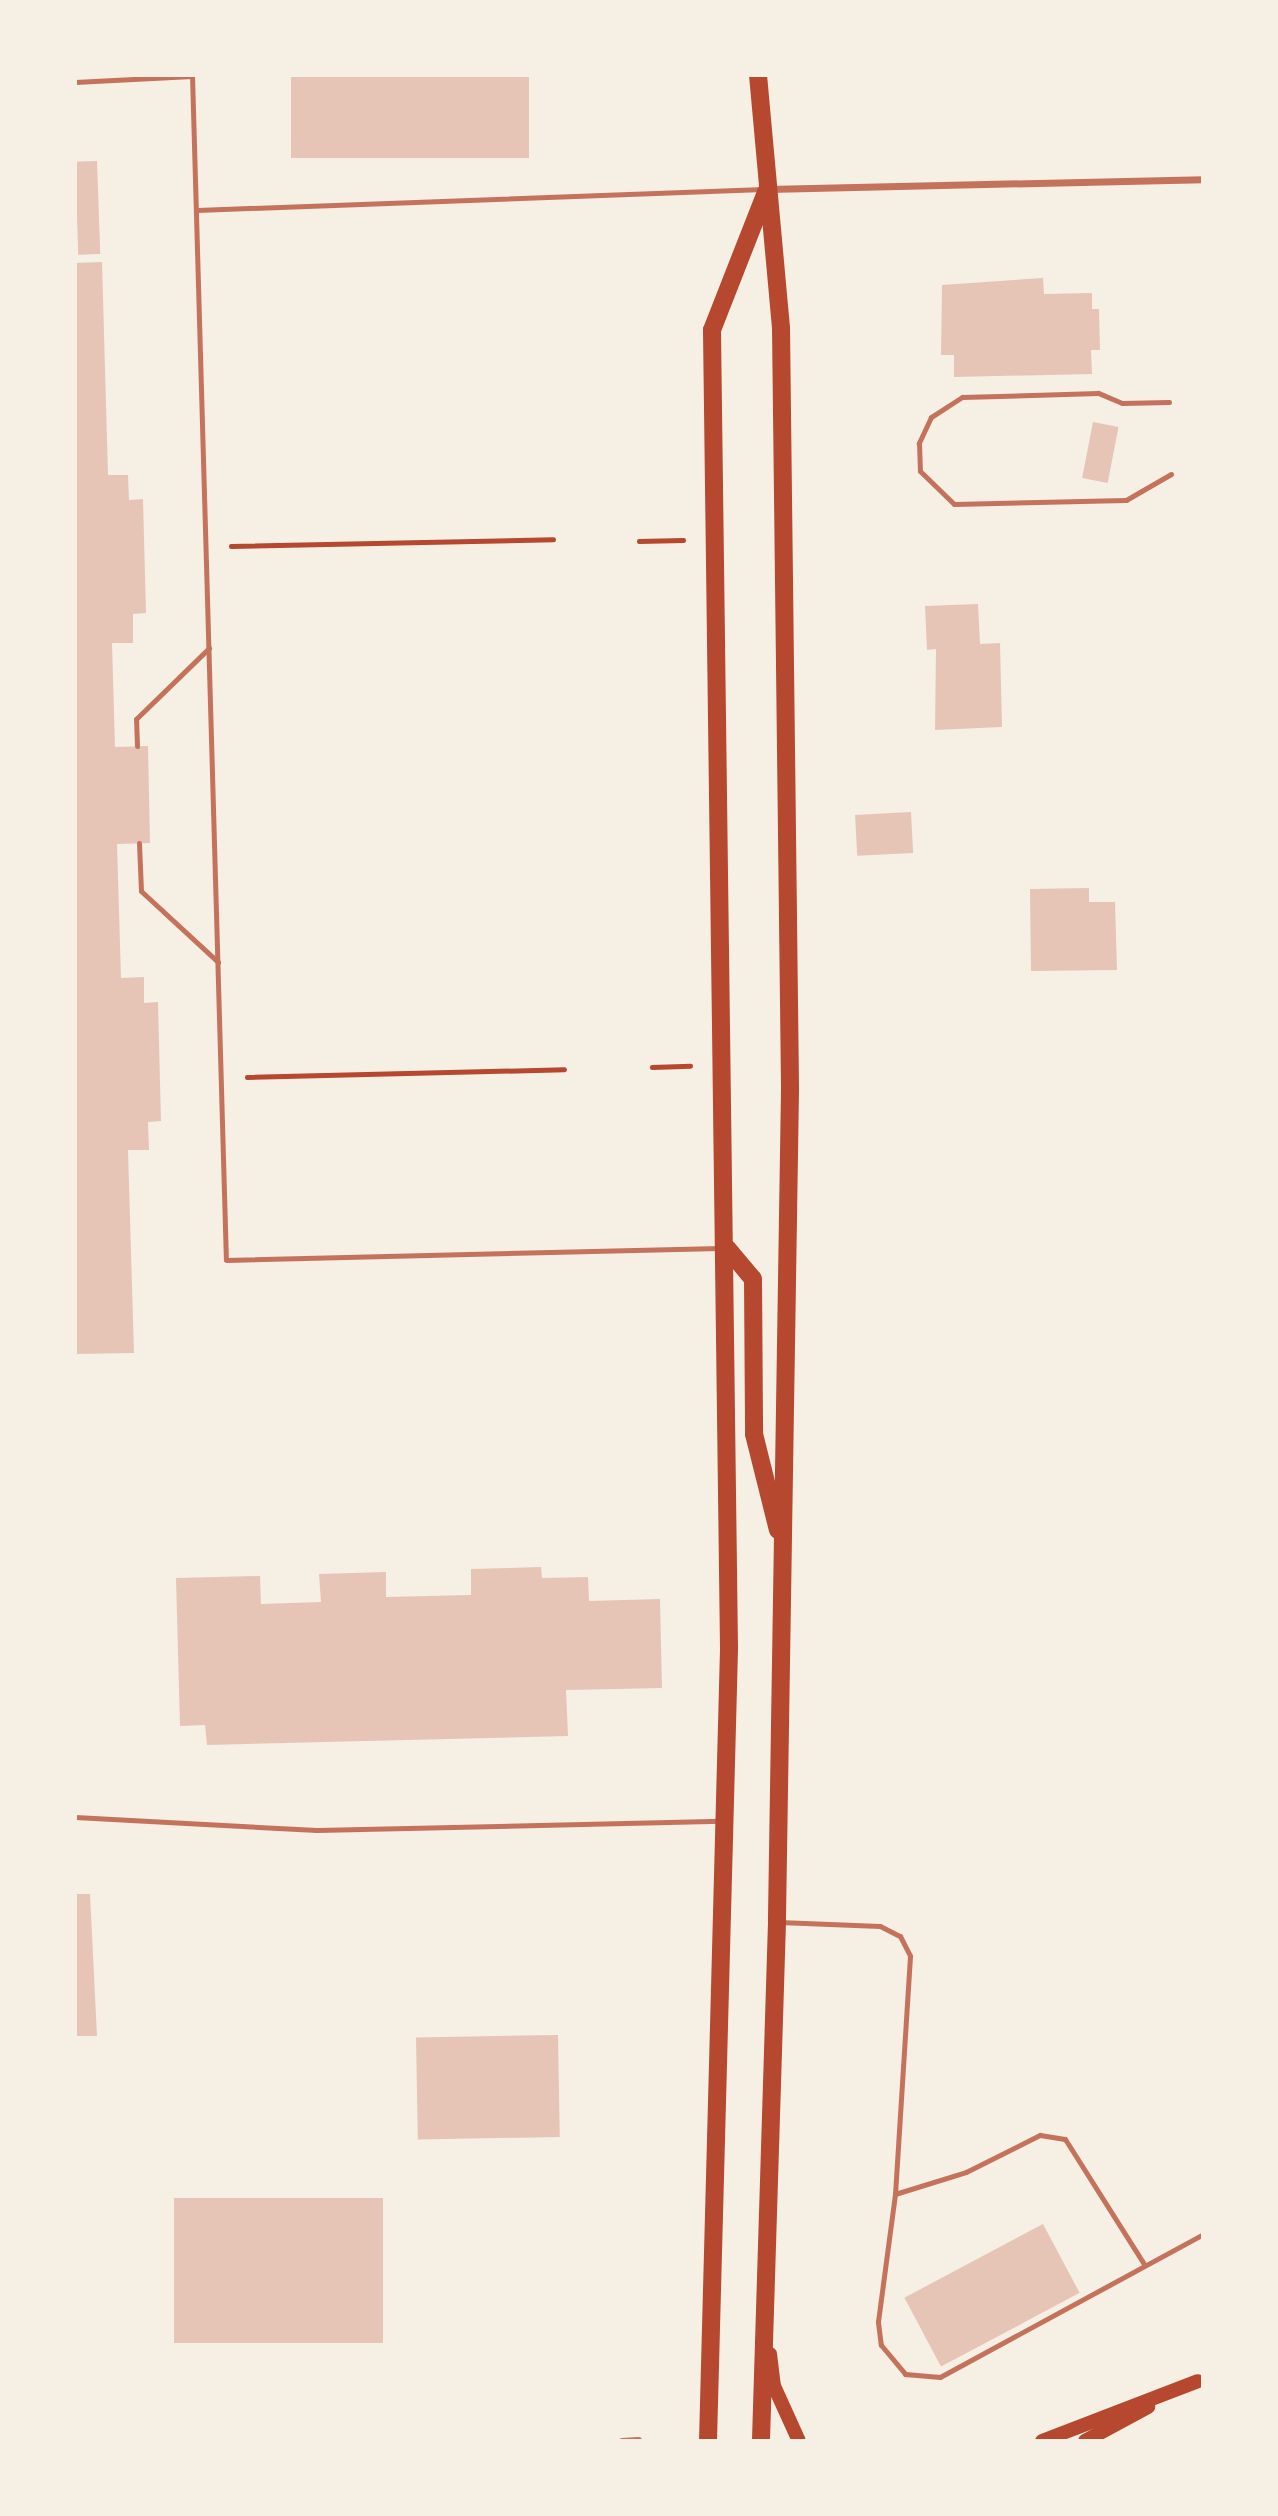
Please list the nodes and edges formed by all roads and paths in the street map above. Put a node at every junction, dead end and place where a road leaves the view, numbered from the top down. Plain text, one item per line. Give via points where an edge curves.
1 (758, 75) edge
2 (192, 76) edge
3 (75, 82) edge
4 (1203, 179) edge
5 (767, 189) junction
6 (197, 210) junction
7 (1169, 402) dead end
8 (1171, 474) dead end
9 (553, 540) dead end
10 (683, 540) dead end
11 (639, 541) dead end
12 (223, 547) dead end
13 (209, 648) junction
14 (137, 746) dead end
15 (139, 843) dead end
16 (218, 962) junction
17 (690, 1066) dead end
18 (652, 1067) dead end
19 (564, 1069) dead end
20 (232, 1077) dead end
21 (727, 1248) junction
22 (785, 1554) junction
23 (75, 1817) edge
24 (725, 1821) junction
25 (777, 1922) junction
26 (895, 2194) junction
27 (1203, 2234) edge
28 (1144, 2264) junction
29 (765, 2315) junction
30 (1200, 2380) edge
31 (638, 2440) edge
32 (622, 2441) edge
33 (708, 2441) edge
34 (761, 2441) edge
35 (799, 2441) edge
36 (1042, 2441) edge
37 (1085, 2441) edge

1 - 5 main road
2 - 3 lane
2 - 6 lane
4 - 5 street
5 - 6 lane
5 - 21 main road via 712,330
5 - 22 main road via 781,328 790,1090
6 - 13 lane
7 - 8 lane via 1122,403 1098,393 962,397 932,417 919,443 920,471 954,504 1126,500
9 - 12 path
10 - 11 path
13 - 14 lane via 136,719
13 - 16 lane
15 - 16 lane via 141,891
16 - 21 lane via 226,1260
17 - 18 path
19 - 20 path
21 - 22 main road via 754,1279 754,1434
21 - 24 main road
22 - 25 main road
23 - 24 lane via 145,1816 317,1830
24 - 33 main road
25 - 26 lane via 880,1926 908,1948
25 - 29 main road
26 - 28 lane via 1052,2135 1076,2147
26 - 28 lane via 878,2322 881,2345 905,2374 940,2377
27 - 28 lane
29 - 34 main road
29 - 35 main road via 774,2386
30 - 36 main road
30 - 37 main road
31 - 32 street

